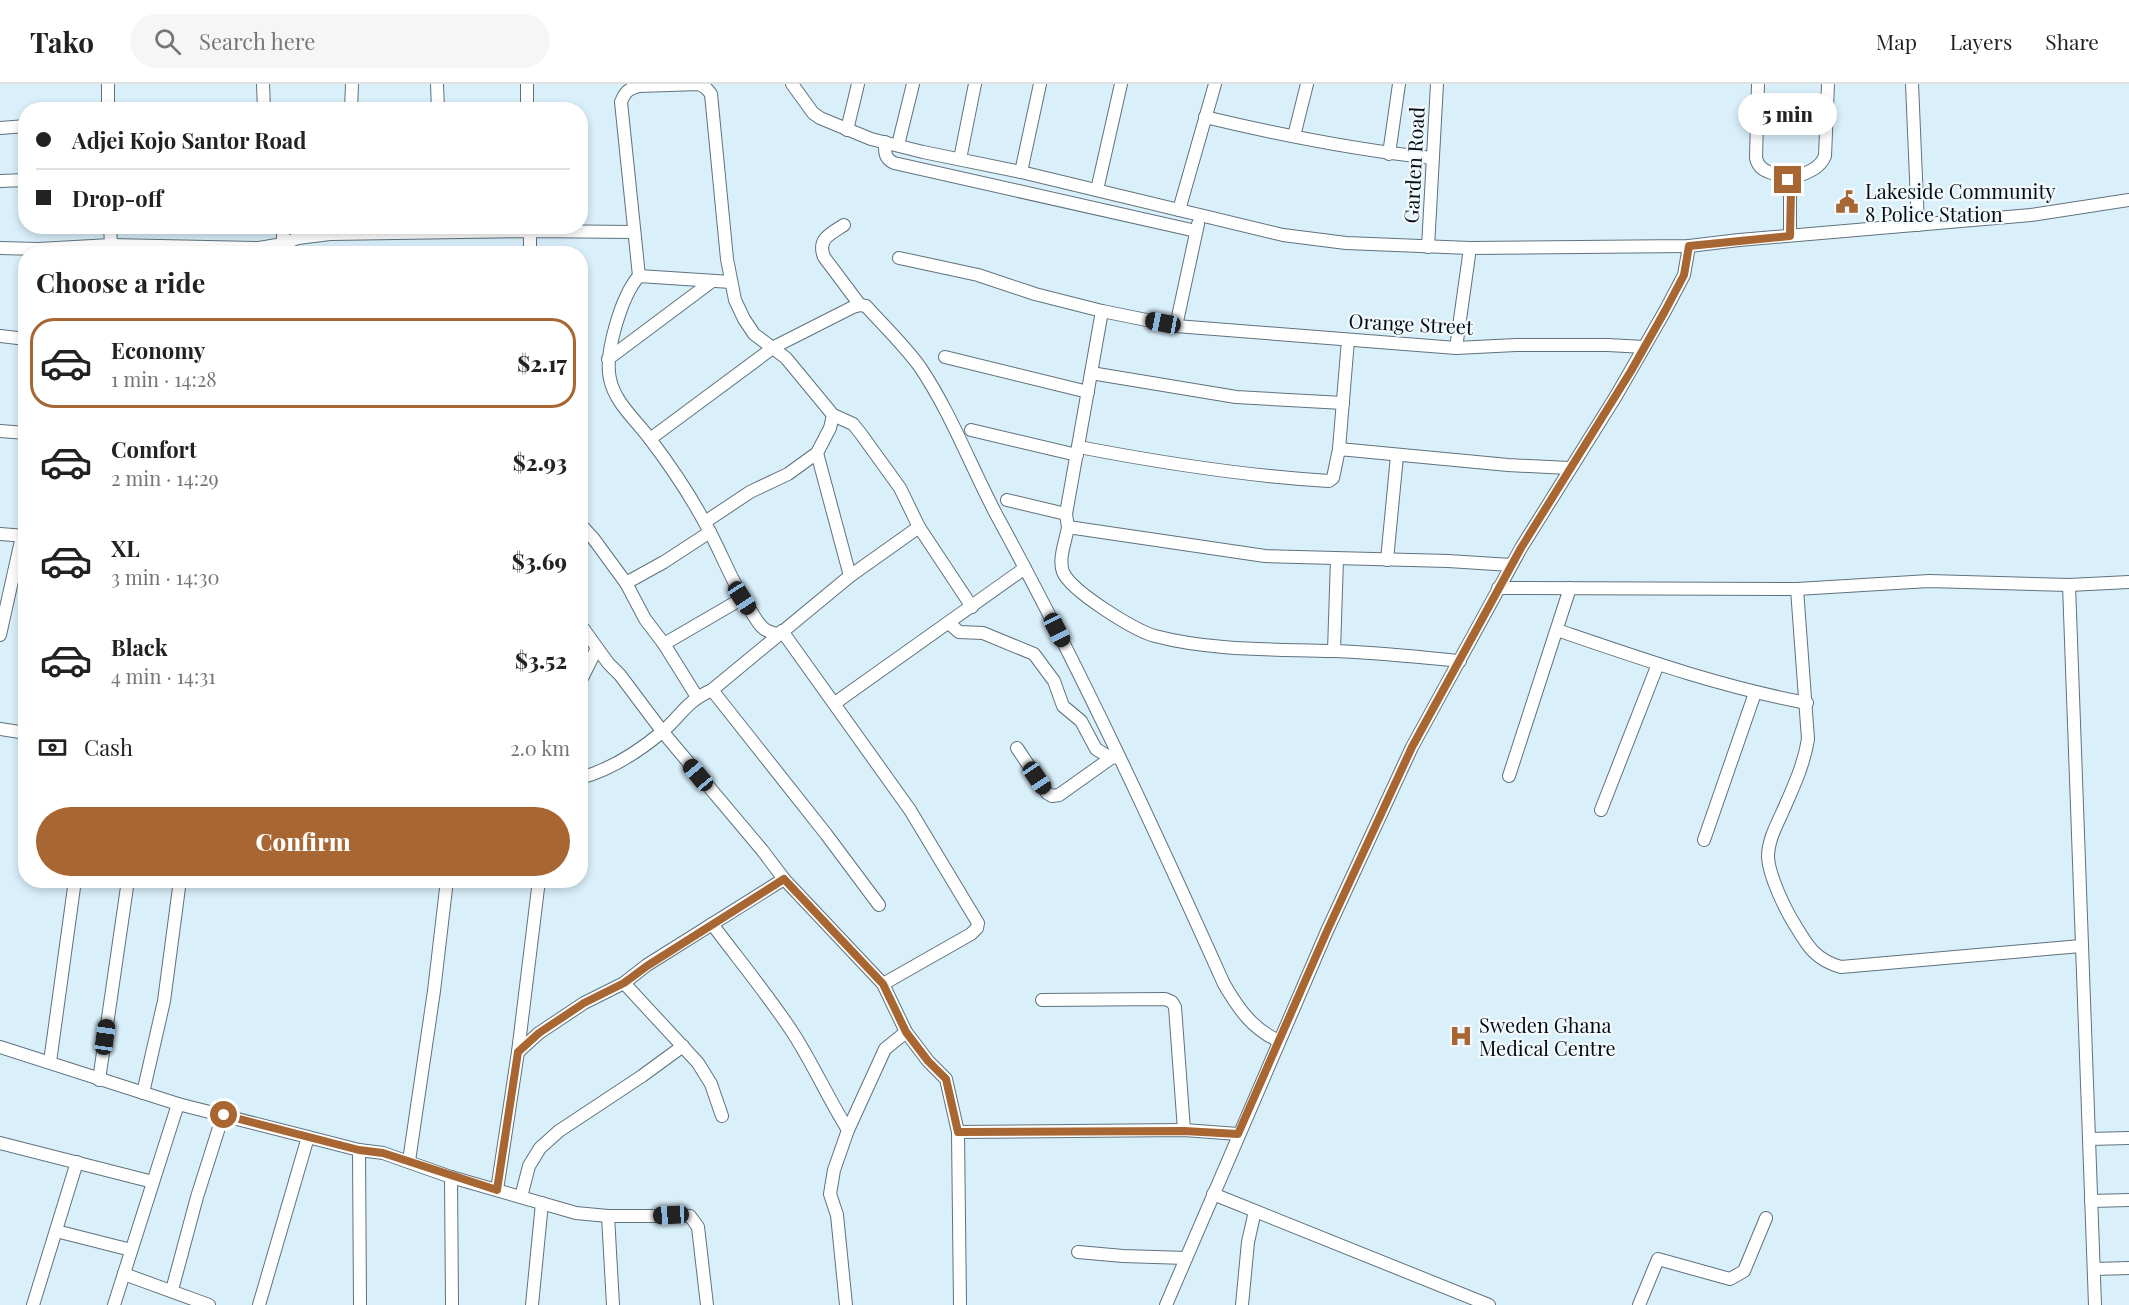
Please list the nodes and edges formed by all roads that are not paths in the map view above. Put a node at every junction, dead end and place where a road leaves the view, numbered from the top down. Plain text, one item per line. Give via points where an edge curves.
1 (108, 84) edge
2 (263, 84) edge
3 (352, 84) edge
4 (437, 84) edge
5 (527, 84) edge
6 (792, 84) edge
7 (858, 84) edge
8 (913, 84) edge
9 (975, 84) edge
10 (1040, 84) edge
11 (1121, 84) edge
12 (1215, 84) edge
13 (1307, 84) edge
14 (1399, 84) edge
15 (1437, 84) edge
16 (1758, 84) edge
17 (1828, 84) edge
18 (1912, 84) edge
19 (108, 102) edge
20 (264, 102) edge
21 (351, 102) edge
22 (438, 102) edge
23 (527, 102) edge
24 (1204, 117) junction
25 (18, 127) edge
26 (0, 128) edge
27 (847, 130) junction
28 (1294, 136) junction
29 (885, 142) junction
30 (898, 145) junction
31 (1389, 154) junction
32 (1432, 158) junction
33 (960, 159) junction
34 (1021, 172) junction
35 (18, 180) edge
36 (1788, 180) junction
37 (0, 181) edge
38 (1097, 190) junction
39 (2129, 200) edge
40 (1179, 210) junction
41 (1199, 216) junction
42 (844, 225) dead end
43 (1918, 225) junction
44 (588, 231) edge
45 (1196, 231) junction
46 (633, 232) junction
47 (110, 234) edge
48 (330, 234) edge
49 (1790, 236) junction
50 (111, 245) junction
51 (93, 246) edge
52 (122, 246) edge
53 (289, 246) edge
54 (1689, 246) junction
55 (1428, 247) junction
56 (0, 248) edge
57 (18, 248) edge
58 (1470, 248) junction
59 (899, 258) dead end
60 (639, 276) junction
61 (711, 282) junction
62 (730, 282) junction
63 (860, 305) junction
64 (1102, 311) junction
65 (1176, 326) junction
66 (0, 336) edge
67 (18, 338) edge
68 (1348, 340) junction
69 (774, 347) junction
70 (1644, 347) junction
71 (1456, 348) junction
72 (945, 357) dead end
73 (608, 359) junction
74 (1091, 373) junction
75 (1088, 392) junction
76 (1343, 403) junction
77 (833, 415) junction
78 (971, 430) dead end
79 (0, 431) edge
80 (18, 432) edge
81 (650, 439) junction
82 (1339, 449) junction
83 (1078, 451) junction
84 (817, 453) junction
85 (1397, 456) junction
86 (1569, 468) junction
87 (1007, 500) dead end
88 (1066, 514) junction
89 (707, 527) junction
90 (919, 527) junction
91 (1068, 527) junction
92 (588, 532) edge
93 (0, 534) edge
94 (18, 536) edge
95 (1337, 559) junction
96 (18, 560) edge
97 (1388, 560) junction
98 (1511, 565) junction
99 (1025, 568) junction
100 (849, 576) junction
101 (2129, 582) edge
102 (626, 583) junction
103 (2069, 585) junction
104 (1498, 588) junction
105 (1569, 588) junction
106 (1797, 589) junction
107 (742, 598) junction
108 (972, 607) junction
109 (949, 623) junction
110 (1557, 630) junction
111 (0, 632) edge
112 (780, 632) junction
113 (588, 635) edge
114 (664, 644) junction
115 (597, 648) junction
116 (1334, 651) junction
117 (1460, 661) junction
118 (1658, 664) junction
119 (588, 666) edge
120 (712, 690) junction
121 (1755, 693) junction
122 (697, 697) junction
123 (835, 703) junction
124 (1807, 703) junction
125 (0, 729) edge
126 (662, 731) junction
127 (18, 732) edge
128 (1017, 748) dead end
129 (1115, 757) junction
130 (588, 775) edge
131 (1509, 776) dead end
132 (1602, 810) dead end
133 (1704, 840) dead end
134 (784, 879) junction
135 (74, 888) edge
136 (127, 888) edge
137 (179, 888) edge
138 (446, 888) edge
139 (538, 888) edge
140 (879, 905) dead end
141 (712, 924) junction
142 (2081, 946) junction
143 (624, 983) junction
144 (883, 984) junction
145 (1042, 1000) dead end
146 (906, 1032) junction
147 (1279, 1041) junction
148 (683, 1046) junction
149 (0, 1047) edge
150 (518, 1052) junction
151 (50, 1062) junction
152 (99, 1080) junction
153 (143, 1093) junction
154 (178, 1104) junction
155 (224, 1115) junction
156 (722, 1116) dead end
157 (848, 1130) junction
158 (1184, 1131) junction
159 (958, 1132) junction
160 (1238, 1134) junction
161 (308, 1137) junction
162 (2129, 1137) edge
163 (2089, 1138) junction
164 (0, 1143) edge
165 (359, 1150) junction
166 (409, 1161) junction
167 (77, 1162) junction
168 (451, 1176) junction
169 (153, 1182) junction
170 (497, 1190) junction
171 (1213, 1194) junction
172 (521, 1197) junction
173 (2129, 1200) edge
174 (2091, 1201) junction
175 (542, 1203) junction
176 (1255, 1211) junction
177 (608, 1216) junction
178 (1766, 1218) dead end
179 (56, 1231) junction
180 (131, 1250) junction
181 (1078, 1252) dead end
182 (1186, 1257) junction
183 (2129, 1268) edge
184 (2094, 1269) junction
185 (124, 1274) junction
186 (172, 1290) junction
187 (186, 1301) edge
188 (33, 1305) edge
189 (114, 1305) edge
190 (209, 1305) edge
191 (259, 1305) edge
192 (360, 1305) edge
193 (452, 1305) edge
194 (532, 1305) edge
195 (613, 1305) edge
196 (707, 1305) edge
197 (846, 1305) edge
198 (960, 1305) edge
199 (1166, 1305) edge
200 (1242, 1305) edge
201 (1489, 1305) edge
202 (1639, 1305) edge
203 (2095, 1305) edge

1 - 19 street
2 - 20 street
3 - 21 street
4 - 22 street
5 - 23 street
6 - 27 street via 813,113
7 - 27 street
8 - 30 street
9 - 33 street
10 - 34 street
11 - 38 street
12 - 24 street
13 - 28 street
14 - 31 street
15 - 32 street, Garden Road
16 - 36 street via 1757,163 1764,171
17 - 36 street via 1822,164
18 - 43 street
24 - 28 street
24 - 40 street
25 - 26 street
27 - 29 street
28 - 31 street
29 - 30 street
29 - 45 street via 887,160 894,163
30 - 33 street
31 - 32 street
32 - 55 street, Garden Road
33 - 34 street
34 - 38 street
35 - 37 street
36 - 49 street
38 - 40 street
39 - 43 street via 2031,215
40 - 41 street
41 - 45 street
41 - 55 street via 1313,240
42 - 63 street via 824,237 821,250
43 - 49 street
44 - 46 street
45 - 65 street
46 - 60 street
46 - 62 street via 621,102 629,89 639,86 699,84 711,94
47 - 50 street
48 - 53 street via 298,238
49 - 54 street
50 - 51 street
50 - 52 street
54 - 58 street
54 - 70 street via 1684,275
55 - 58 street
56 - 57 street
58 - 71 street
59 - 64 street, Orange Street via 978,275
60 - 61 street
60 - 73 street via 631,285 616,325
61 - 62 street
61 - 73 street
62 - 69 street via 754,334
63 - 69 street
63 - 99 street via 866,306 919,366
64 - 65 street, Orange Street
64 - 74 street
65 - 68 street, Orange Street
66 - 67 street
68 - 71 street, Orange Street
68 - 76 street
69 - 77 street
69 - 81 street
70 - 71 street, Orange Street
70 - 86 street
72 - 75 street
73 - 81 street via 614,392
74 - 75 street
74 - 76 street via 1236,397
75 - 83 street
76 - 82 street
77 - 84 street
77 - 90 street via 854,424 900,488
78 - 83 street
79 - 80 street
81 - 89 street
82 - 83 street via 1329,481 1252,476
82 - 85 street
83 - 88 street
84 - 89 street via 788,474 750,492
84 - 100 street
85 - 86 street
85 - 97 street
86 - 98 street
87 - 88 street
88 - 91 street
89 - 102 street via 664,562
89 - 107 street
90 - 100 street
90 - 108 street
91 - 95 street via 1265,556
91 - 116 street via 1063,573 1079,592 1144,632 1219,646
92 - 102 street
93 - 94 street
95 - 97 street
95 - 116 street
96 - 111 street
97 - 98 street
98 - 104 street
99 - 108 street
99 - 129 street
100 - 112 street
101 - 103 street
102 - 114 street
103 - 106 street via 1929,581
103 - 142 street
104 - 105 street
104 - 117 street
105 - 106 street
105 - 110 street
106 - 124 street
107 - 112 street via 762,627 771,633
107 - 114 street
108 - 109 street
109 - 123 street
109 - 129 street via 959,632 983,633 1034,654 1054,681 1063,706 1081,722 1096,749
110 - 118 street
110 - 131 street
112 - 120 street
112 - 123 street
113 - 115 street
114 - 122 street
115 - 119 street
115 - 126 street
116 - 117 street
117 - 147 street via 1412,747
118 - 121 street
118 - 132 street
120 - 122 street
120 - 140 street
121 - 124 street
121 - 133 street
122 - 126 street
123 - 144 street via 910,810 978,923 971,934
124 - 142 street via 1804,760 1771,838 1768,856 1789,915 1815,954 1841,967
125 - 127 street
126 - 130 street via 608,769
126 - 134 street
128 - 129 street via 1052,796
129 - 147 street via 1224,984 1255,1027
134 - 141 street
134 - 144 street
135 - 151 street
136 - 152 street
137 - 153 street via 164,1001
138 - 166 street
139 - 150 street
141 - 143 street
141 - 157 street via 791,1030
142 - 163 street
143 - 148 street
143 - 150 street via 584,1003
144 - 146 street
145 - 158 street via 1172,1002
146 - 157 street via 885,1049
146 - 159 street via 946,1079
147 - 160 street
148 - 156 street via 711,1084
148 - 172 street via 540,1148 528,1166
149 - 151 street
150 - 170 street
151 - 152 street
152 - 153 street
153 - 154 street
154 - 155 street
154 - 169 street
155 - 161 street
155 - 186 street
157 - 197 street via 830,1194 837,1215
158 - 159 street
158 - 160 street
159 - 198 street
160 - 171 street
161 - 165 street
161 - 191 street
162 - 163 street
163 - 174 street
164 - 167 street
165 - 166 street
165 - 192 street
166 - 168 street
167 - 169 street
167 - 179 street
168 - 170 street
168 - 193 street
169 - 180 street
170 - 172 street
171 - 176 street
171 - 182 street
172 - 175 street
173 - 174 street
174 - 184 street
175 - 177 street via 576,1213
175 - 194 street
176 - 200 street
176 - 201 street
177 - 195 street
177 - 196 street via 690,1216 698,1227
178 - 202 street via 1743,1271 1730,1279 1658,1259
179 - 180 street
179 - 188 street
180 - 185 street
181 - 182 street
182 - 199 street
183 - 184 street
184 - 203 street
185 - 186 street
185 - 189 street
186 - 187 street
187 - 190 street

